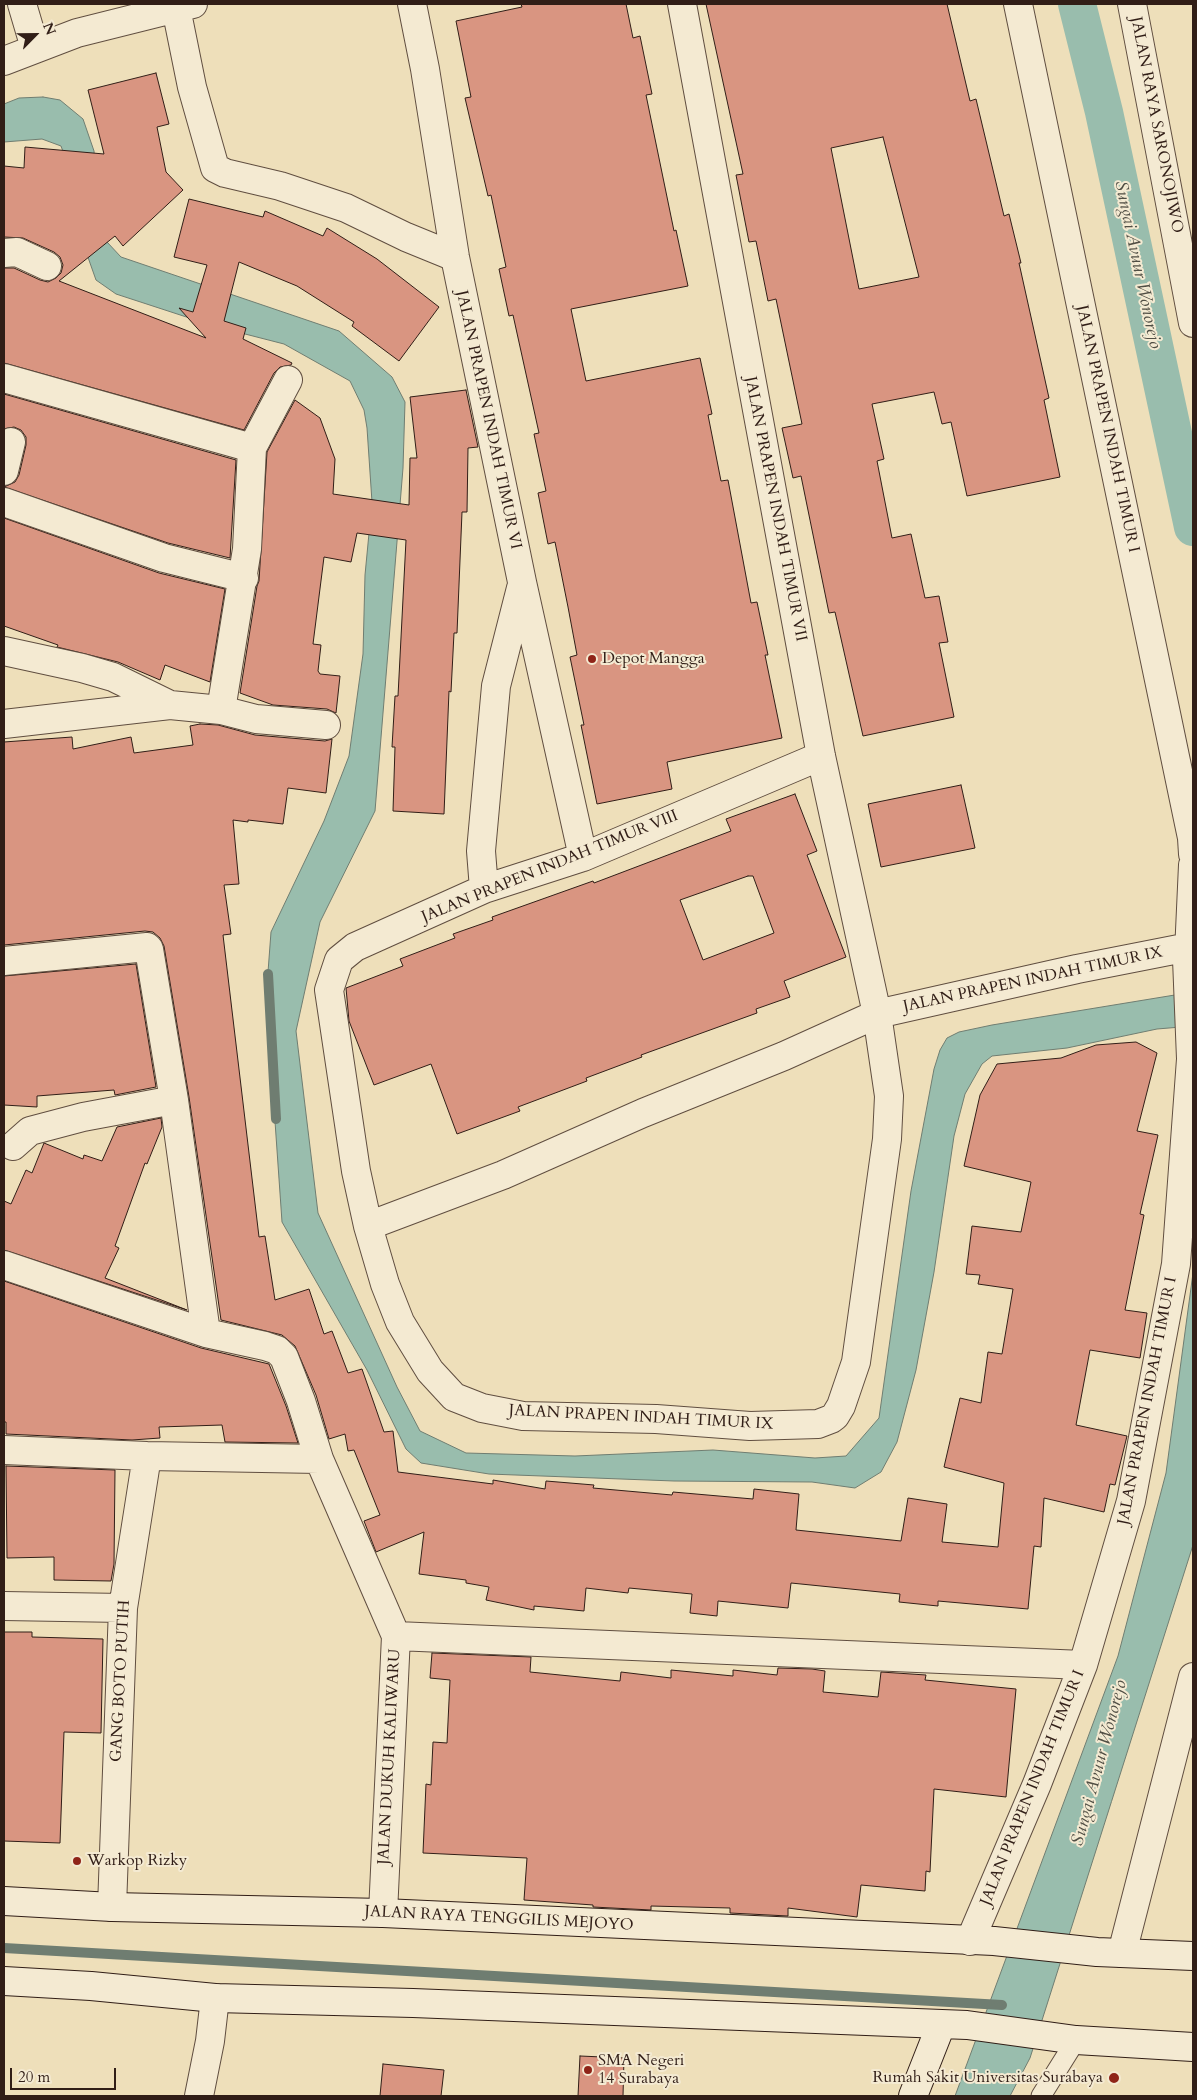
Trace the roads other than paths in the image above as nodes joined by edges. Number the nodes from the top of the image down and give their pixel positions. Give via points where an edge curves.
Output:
1 (22, 4) edge
2 (412, 4) edge
3 (682, 4) edge
4 (1018, 4) edge
5 (1132, 4) edge
6 (185, 6) edge
7 (35, 48) junction
8 (4, 61) edge
9 (4, 254) edge
10 (455, 257) junction
11 (47, 266) dead end
12 (1192, 312) edge
13 (4, 378) edge
14 (288, 380) dead end
15 (11, 442) dead end
16 (252, 448) junction
17 (4, 471) edge
18 (4, 502) edge
19 (244, 578) junction
20 (522, 582) junction
21 (4, 651) edge
22 (170, 704) junction
23 (221, 710) junction
24 (4, 724) edge
25 (326, 725) dead end
26 (821, 756) junction
27 (1193, 854) edge
28 (583, 857) junction
29 (1193, 865) edge
30 (484, 890) junction
31 (1188, 953) junction
32 (4, 961) edge
33 (877, 1014) junction
34 (174, 1100) junction
35 (13, 1146) dead end
36 (368, 1226) junction
37 (4, 1265) edge
38 (206, 1333) junction
39 (4, 1450) edge
40 (147, 1456) junction
41 (319, 1459) junction
42 (4, 1606) edge
43 (123, 1608) junction
44 (396, 1636) junction
45 (1083, 1665) junction
46 (1193, 1677) edge
47 (4, 1901) edge
48 (112, 1907) junction
49 (383, 1913) junction
50 (982, 1941) junction
51 (1110, 1953) junction
52 (1193, 1956) edge
53 (4, 1981) edge
54 (215, 1998) junction
55 (954, 2025) junction
56 (1076, 2040) junction
57 (1193, 2046) edge
58 (199, 2096) edge
59 (913, 2096) edge
60 (1041, 2096) edge

1 - 7 street
2 - 10 street, JALAN PRAPEN INDAH TIMUR VI
3 - 26 street, JALAN PRAPEN INDAH TIMUR VII
4 - 27 street, JALAN PRAPEN INDAH TIMUR I
5 - 12 street, JALAN RAYA SARONOJIWO
6 - 7 street via 77,33
6 - 10 street via 192,87 215,168 346,208
7 - 8 street
9 - 11 street via 17,252
10 - 20 street, JALAN PRAPEN INDAH TIMUR VI
13 - 16 street
14 - 16 street
15 - 17 street
16 - 19 street
18 - 19 street via 164,558
19 - 23 street
20 - 28 street, JALAN PRAPEN INDAH TIMUR VI
20 - 30 street, JALAN PRAPEN INDAH TIMUR VI via 496,686 481,851
21 - 22 street via 114,677
22 - 23 street
22 - 24 street
23 - 25 street via 256,719
26 - 28 street, JALAN PRAPEN INDAH TIMUR VIII
26 - 33 street, JALAN PRAPEN INDAH TIMUR VII
28 - 30 street, JALAN PRAPEN INDAH TIMUR VIII
29 - 31 street, JALAN PRAPEN INDAH TIMUR I
30 - 36 street, JALAN PRAPEN INDAH TIMUR VIII via 355,947 339,960 333,974 329,990 339,1066
31 - 33 street, JALAN PRAPEN INDAH TIMUR IX via 1078,969
31 - 45 street, JALAN PRAPEN INDAH TIMUR I via 1191,1059 1176,1264 1131,1501
32 - 34 street via 148,948
33 - 36 street, JALAN PRAPEN INDAH TIMUR IX via 503,1175
33 - 36 street, JALAN PRAPEN INDAH TIMUR IX via 889,1096 887,1139 856,1362 840,1406 831,1419 818,1424 750,1426 656,1419 523,1416 482,1408 454,1397 430,1371 400,1322
34 - 35 street via 83,1117 30,1131
34 - 38 street
37 - 38 street
38 - 41 street, JALAN DUKUH KALIWARU via 265,1346 277,1350 284,1357
39 - 40 street
40 - 41 street
40 - 43 street, GANG BOTO PUTIH
41 - 44 street, JALAN DUKUH KALIWARU
42 - 43 street
43 - 48 street, GANG BOTO PUTIH
44 - 45 street
44 - 49 street, JALAN DUKUH KALIWARU
45 - 50 street, JALAN PRAPEN INDAH TIMUR I
46 - 51 street
47 - 48 street, JALAN RAYA TENGGILIS MEJOYO
48 - 49 street, JALAN RAYA TENGGILIS MEJOYO
49 - 50 street, JALAN RAYA TENGGILIS MEJOYO
50 - 51 street, JALAN RAYA TENGGILIS MEJOYO
51 - 52 street, JALAN RAYA TENGGILIS MEJOYO
53 - 54 street
54 - 55 street via 423,2003
54 - 58 street
55 - 56 street
55 - 59 street
56 - 57 street
56 - 60 lane

